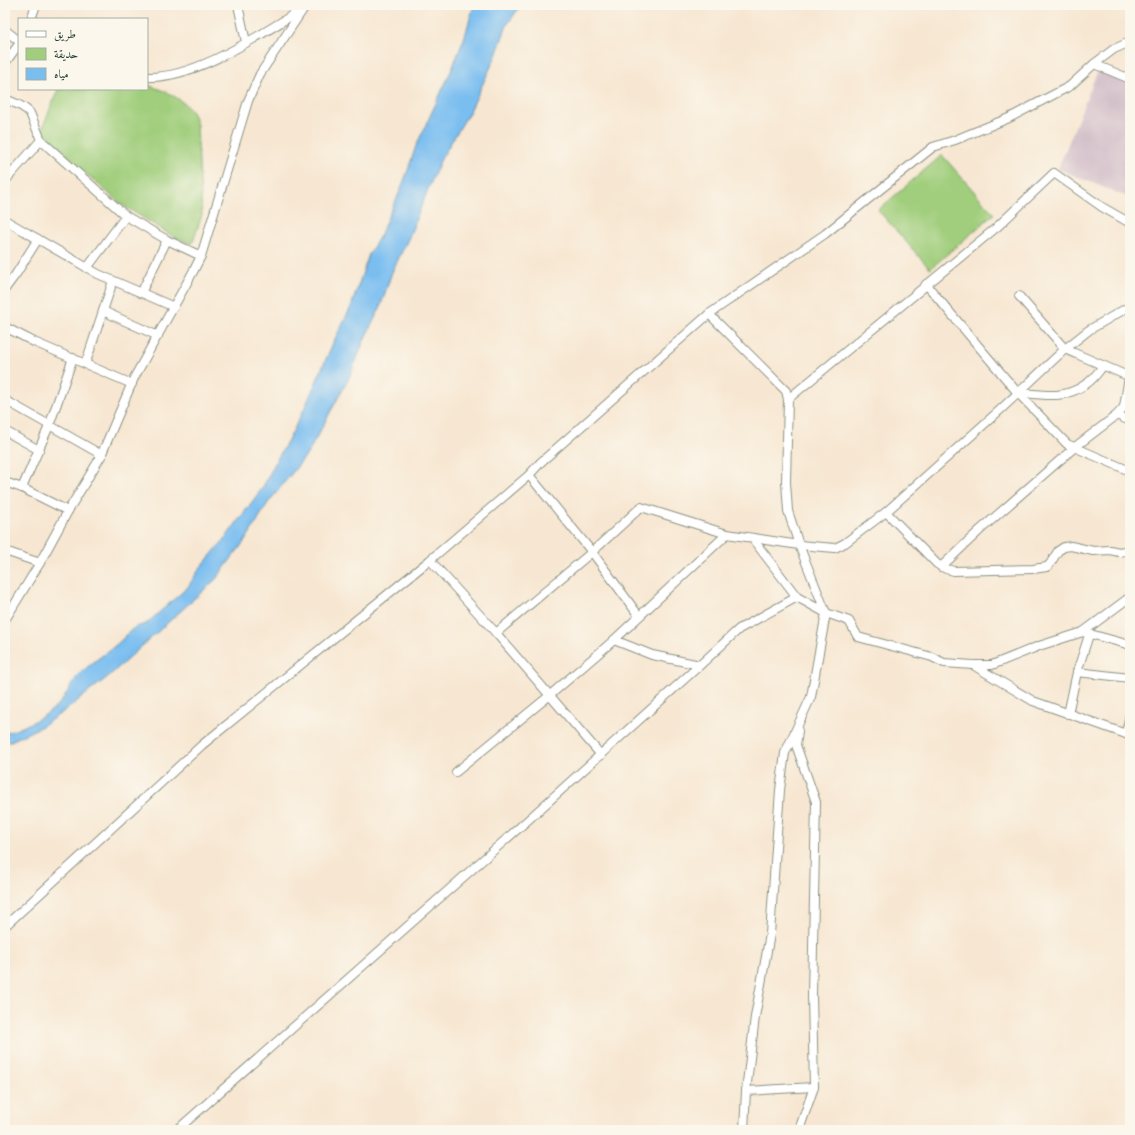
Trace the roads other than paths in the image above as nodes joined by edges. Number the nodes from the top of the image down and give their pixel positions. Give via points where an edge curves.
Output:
1 (36, 5) edge
2 (238, 5) edge
3 (304, 7) edge
4 (31, 18) edge
5 (5, 30) edge
6 (18, 41) edge
7 (246, 42) junction
8 (1130, 42) edge
9 (18, 44) edge
10 (5, 63) edge
11 (1094, 64) junction
12 (148, 76) edge
13 (1130, 79) edge
14 (5, 99) edge
15 (42, 140) junction
16 (5, 181) edge
17 (126, 216) junction
18 (5, 220) edge
19 (1130, 222) edge
20 (38, 239) junction
21 (167, 240) junction
22 (201, 256) junction
23 (87, 268) junction
24 (113, 281) junction
25 (926, 284) junction
26 (5, 289) edge
27 (141, 293) junction
28 (1019, 296) dead end
29 (1130, 306) edge
30 (174, 307) junction
31 (104, 311) junction
32 (710, 314) junction
33 (5, 327) edge
34 (158, 336) junction
35 (1065, 349) junction
36 (73, 358) junction
37 (84, 363) junction
38 (1103, 366) junction
39 (1130, 377) edge
40 (132, 384) junction
41 (1018, 392) junction
42 (5, 400) edge
43 (788, 400) junction
44 (1117, 415) junction
45 (1130, 421) edge
46 (49, 426) junction
47 (5, 431) edge
48 (1075, 447) junction
49 (39, 450) junction
50 (102, 455) junction
51 (1130, 471) edge
52 (529, 475) junction
53 (5, 482) edge
54 (22, 488) junction
55 (68, 511) junction
56 (886, 512) junction
57 (727, 534) junction
58 (752, 538) junction
59 (799, 545) junction
60 (1130, 550) edge
61 (5, 551) edge
62 (592, 552) junction
63 (430, 560) junction
64 (40, 563) junction
65 (941, 567) junction
66 (797, 597) junction
67 (1130, 597) edge
68 (826, 613) junction
69 (639, 616) junction
70 (5, 620) edge
71 (496, 633) junction
72 (1086, 634) junction
73 (614, 640) junction
74 (1130, 645) edge
75 (700, 665) junction
76 (973, 665) junction
77 (1078, 672) junction
78 (1130, 678) edge
79 (549, 696) junction
80 (1068, 714) junction
81 (1130, 714) edge
82 (800, 720) junction
83 (1128, 735) edge
84 (601, 755) junction
85 (456, 772) dead end
86 (5, 926) edge
87 (814, 1087) junction
88 (746, 1092) junction
89 (177, 1130) edge
90 (744, 1130) edge
91 (799, 1130) edge

1 - 4 street
2 - 7 street
3 - 7 street
3 - 22 street via 260,74 251,94
5 - 6 street
7 - 12 street via 195,68 159,77
8 - 11 street via 1114,49
9 - 10 street
11 - 13 street
11 - 32 street via 1070,86 1009,118 933,147 830,231
14 - 15 street via 20,105 30,113
15 - 16 street
15 - 17 street
17 - 21 street
17 - 23 street
18 - 20 street
19 - 25 street via 1102,207 1054,173 997,227
20 - 23 street
20 - 26 street
21 - 22 street
21 - 27 street
22 - 30 street
23 - 24 street
24 - 27 street
24 - 31 street
25 - 41 street
25 - 43 street
27 - 30 street
28 - 35 street
29 - 35 street via 1089,330
30 - 34 street
31 - 34 street
31 - 37 street
32 - 43 street via 786,391
32 - 52 street
33 - 36 street
34 - 40 street
35 - 38 street
35 - 41 street
36 - 37 street
36 - 46 street
37 - 40 street
38 - 39 street
38 - 41 street via 1087,384 1073,393 1052,396
39 - 44 street via 1124,407
40 - 50 street
41 - 48 street via 1067,444
41 - 56 street
42 - 46 street
43 - 59 street via 788,511
44 - 45 street
44 - 48 street
46 - 49 street
46 - 50 street
47 - 49 street
48 - 51 street
48 - 65 street
49 - 54 street
50 - 55 street
52 - 62 street
52 - 63 street
53 - 54 street
54 - 55 street
55 - 64 street
56 - 59 street via 835,548
56 - 65 street
57 - 58 street
57 - 62 street via 641,507
57 - 69 street
58 - 59 street
58 - 66 street
59 - 68 street
60 - 65 street via 1101,551 1064,547 1047,567 1033,569 954,570
61 - 64 street
62 - 69 street
62 - 71 street
63 - 71 street
63 - 86 street via 202,745
64 - 70 street
66 - 68 street
66 - 75 street via 740,629
67 - 72 street
68 - 76 street via 848,621 858,637 932,657 944,664
68 - 82 street via 810,697
69 - 73 street
71 - 79 street
72 - 74 street
72 - 76 street via 1039,646 992,665
72 - 77 street
73 - 75 street via 652,655
73 - 79 street
75 - 84 street
76 - 80 street via 1033,701
77 - 78 street
77 - 80 street
79 - 84 street
79 - 85 street
80 - 83 street
81 - 83 street
82 - 87 street via 796,745 816,802 812,995
82 - 88 street via 785,753 770,934 755,1017
84 - 89 street
87 - 88 street
87 - 91 street
88 - 90 street

